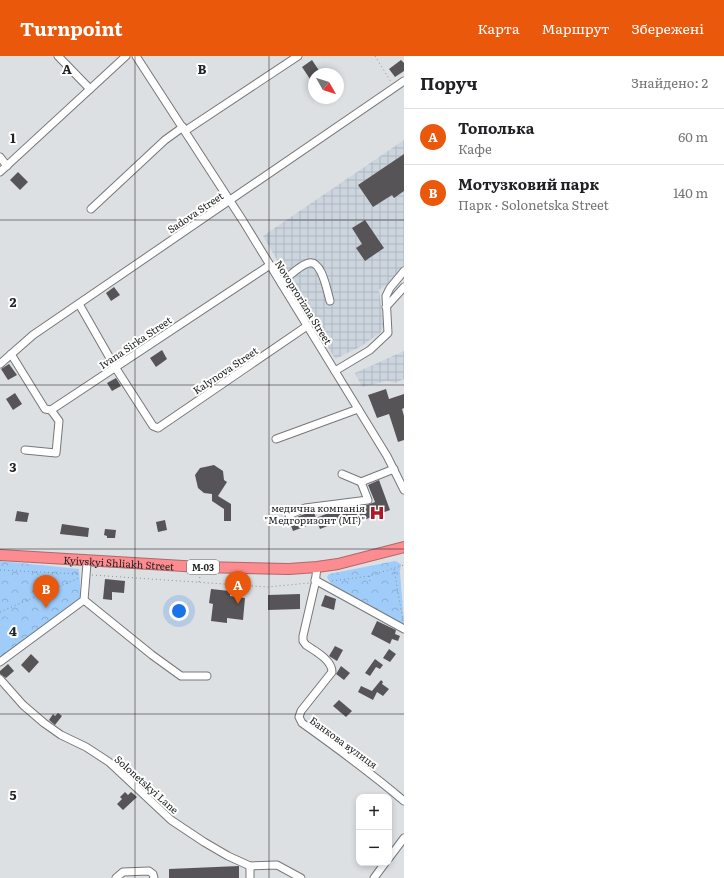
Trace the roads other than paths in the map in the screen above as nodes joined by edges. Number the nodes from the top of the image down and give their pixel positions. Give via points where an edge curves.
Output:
1 (58, 56) edge
2 (126, 56) edge
3 (136, 56) edge
4 (298, 56) edge
5 (404, 81) edge
6 (90, 89) junction
7 (184, 129) junction
8 (0, 157) edge
9 (7, 166) junction
10 (0, 172) edge
11 (230, 201) junction
12 (90, 209) dead end
13 (270, 265) junction
14 (404, 271) edge
15 (281, 283) junction
16 (404, 287) edge
17 (330, 301) dead end
18 (79, 304) junction
19 (386, 307) junction
20 (307, 326) junction
21 (12, 354) junction
22 (0, 364) edge
23 (115, 367) junction
24 (335, 371) junction
25 (358, 409) junction
26 (51, 410) junction
27 (276, 439) dead end
28 (25, 450) dead end
29 (394, 469) junction
30 (342, 474) dead end
31 (361, 482) junction
32 (404, 490) edge
33 (289, 515) dead end
34 (404, 547) edge
35 (0, 555) edge
36 (90, 560) junction
37 (317, 567) junction
38 (317, 582) junction
39 (84, 600) junction
40 (404, 629) edge
41 (0, 662) edge
42 (207, 676) dead end
43 (0, 679) edge
44 (404, 801) edge
45 (404, 838) edge
46 (392, 854) edge
47 (250, 866) junction
48 (383, 866) edge
49 (288, 874) edge
50 (116, 878) edge
51 (154, 878) edge
52 (250, 878) edge
53 (301, 878) edge
54 (374, 878) edge

1 - 6 street
2 - 6 street
3 - 7 street, Novoprorizna Street
4 - 7 street
5 - 11 street, Sadova Street
6 - 9 street
7 - 11 street, Novoprorizna Street
7 - 12 street via 165,140
8 - 9 street
9 - 10 street
11 - 13 street, Novoprorizna Street
11 - 18 street, Sadova Street
13 - 15 street, Novoprorizna Street
13 - 23 street, Ivana Sirka Street
14 - 19 street via 386,296
15 - 17 street via 304,265 314,263 321,271
15 - 20 street, Novoprorizna Street
16 - 19 street
18 - 21 street, Sadova Street via 33,335
18 - 23 street
19 - 24 street via 388,333 370,350
20 - 23 street, Kalynova Street via 158,428 153,426
20 - 24 street, Novoprorizna Street
21 - 22 street, Sadova Street
21 - 26 street via 45,409
23 - 26 street, Ivana Sirka Street
24 - 25 street, Novoprorizna Street
25 - 27 street
25 - 29 street, Novoprorizna Street
26 - 28 street via 59,421 56,453
29 - 31 street
29 - 32 street, Novoprorizna Street
30 - 31 street
31 - 33 street via 368,500 305,508
34 - 37 highway, Kyivskyi Shliakh Street / М-03
35 - 36 highway, Kyivskyi Shliakh Street / М-03
36 - 37 highway, Kyivskyi Shliakh Street / М-03 via 237,569
36 - 39 street via 87,564
37 - 38 street, Банкова вулиця
38 - 40 street
38 - 44 street, Банкова вулиця via 302,636 306,644 329,662 332,672 300,711 299,717 302,723
39 - 41 street
39 - 42 street via 181,676
43 - 47 street, Solonetskyi Lane via 44,724 109,762 171,820 228,856
45 - 46 street
47 - 49 street via 277,864
47 - 52 street
48 - 54 street
49 - 53 street
50 - 51 street via 123,872 149,871

